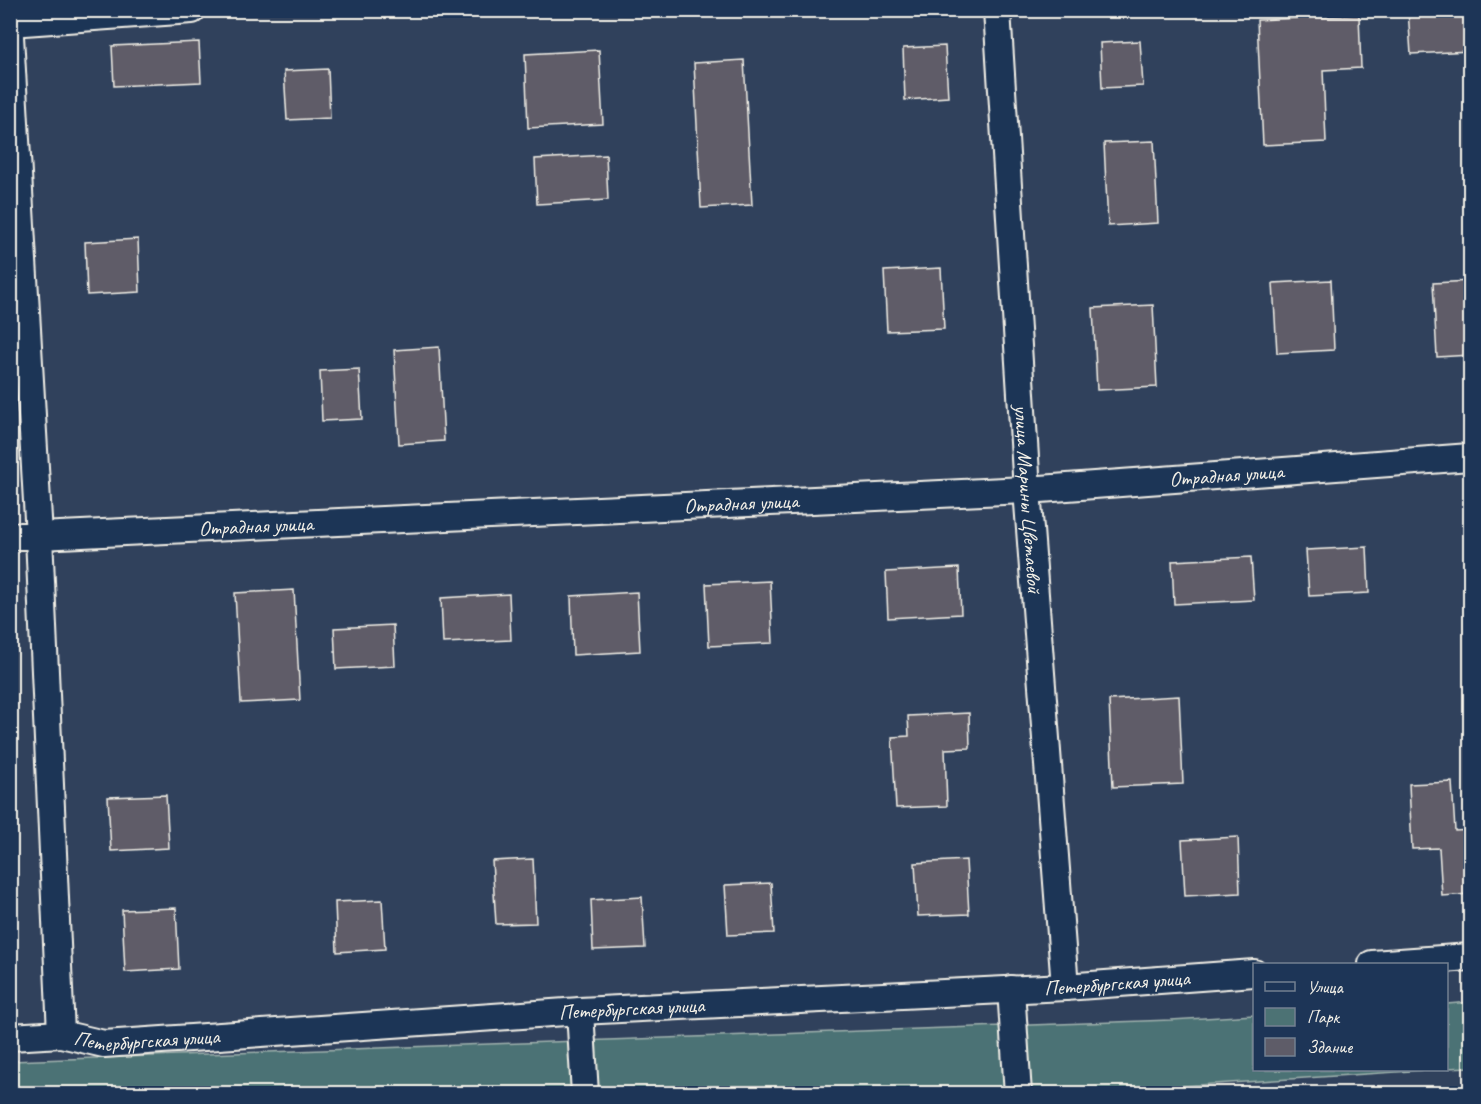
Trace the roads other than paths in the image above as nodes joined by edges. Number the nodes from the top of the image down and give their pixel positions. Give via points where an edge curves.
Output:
1 (192, 10) edge
2 (997, 10) edge
3 (10, 23) edge
4 (10, 36) edge
5 (1470, 457) edge
6 (1027, 490) junction
7 (10, 536) edge
8 (39, 536) junction
9 (1470, 957) edge
10 (1386, 963) edge
11 (1253, 973) edge
12 (1065, 987) junction
13 (1011, 989) junction
14 (580, 1011) junction
15 (61, 1034) junction
16 (10, 1037) edge
17 (585, 1094) edge
18 (1018, 1094) edge

1 - 3 street
2 - 6 street, улица Марины Цветаевой
4 - 8 street
5 - 6 street, Отрадная улица
6 - 8 street, Отрадная улица
6 - 12 street, улица Марины Цветаевой
7 - 8 street, Отрадная улица
8 - 15 street
9 - 10 street
11 - 12 street, Петербургская улица
12 - 13 street, Петербургская улица
13 - 14 street, Петербургская улица
13 - 18 street
14 - 15 street, Петербургская улица via 104,1044
14 - 17 street
15 - 16 street, Петербургская улица

